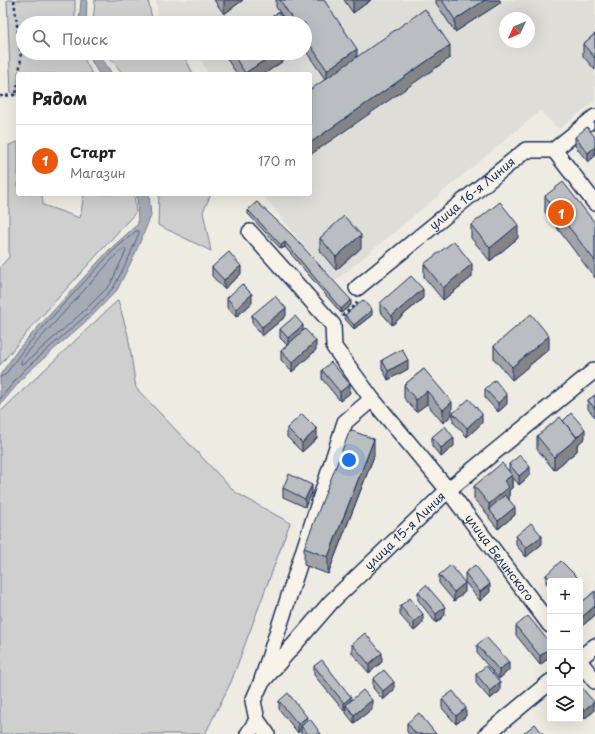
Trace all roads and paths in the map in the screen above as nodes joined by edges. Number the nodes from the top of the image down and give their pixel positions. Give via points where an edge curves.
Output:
1 (14, 0) edge
2 (16, 17) edge
3 (21, 60) edge
4 (19, 72) edge
5 (16, 95) edge
6 (0, 96) edge
7 (595, 117) edge
8 (554, 150) junction
9 (595, 203) edge
10 (250, 232) dead end
11 (357, 288) joint
12 (333, 325) junction
13 (595, 370) edge
14 (372, 399) junction
15 (448, 490) junction
16 (547, 621) edge
17 (595, 646) edge
18 (583, 656) edge
19 (583, 666) edge
20 (595, 680) edge
21 (261, 683) junction
22 (547, 684) edge
23 (257, 720) junction
24 (248, 734) edge
25 (267, 734) edge
26 (486, 734) edge

1 - 2 path
3 - 4 path
5 - 6 path
7 - 8 street
8 - 9 street
8 - 11 street, улица 16-я Линия via 526,150
10 - 12 street
11 - 12 path via 358,302
12 - 14 street, улица Белинского via 334,347
13 - 15 street, улица 15-я Линия
14 - 15 street, улица Белинского
14 - 21 street via 345,422
15 - 16 street, улица Белинского
15 - 21 street, улица 15-я Линия via 331,602
17 - 18 street
19 - 20 street
21 - 23 street, улица 15-я Линия via 253,700
22 - 26 street
23 - 24 street
23 - 25 street

